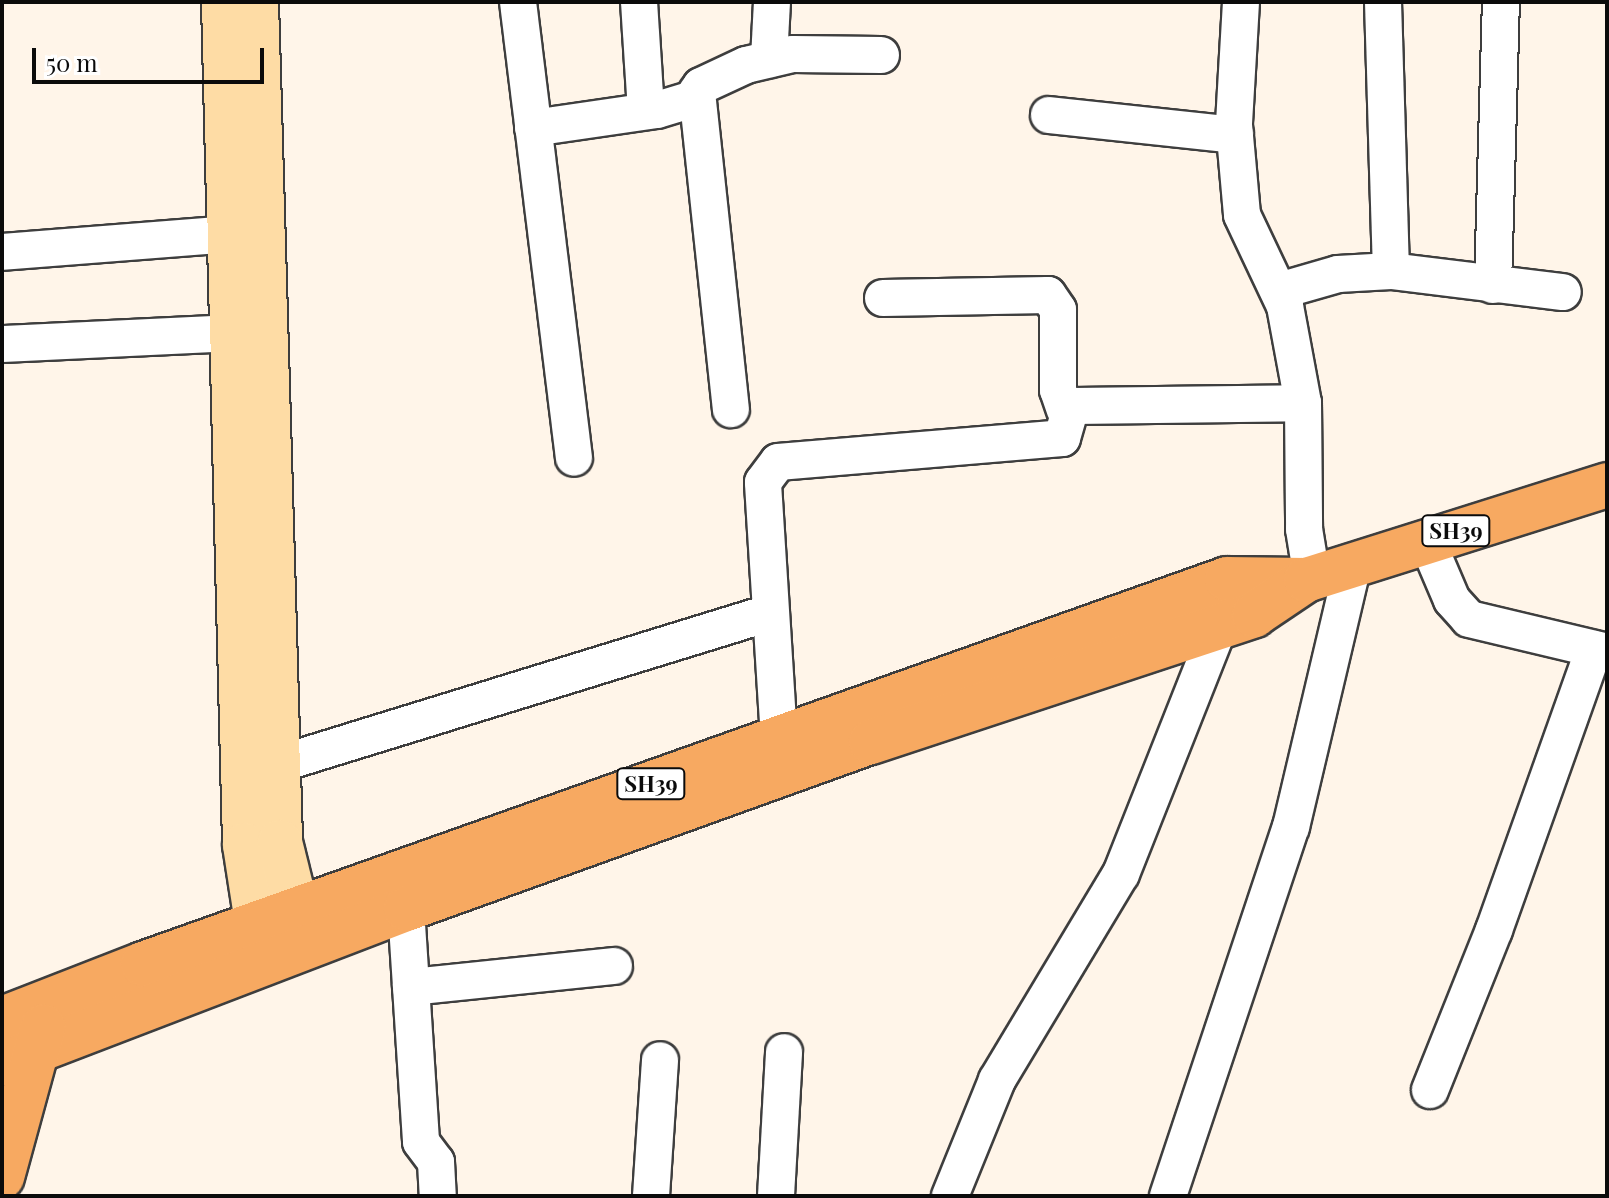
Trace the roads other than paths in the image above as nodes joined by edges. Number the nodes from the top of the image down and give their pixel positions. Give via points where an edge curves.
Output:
1 (224, 2) edge
2 (256, 2) edge
3 (518, 2) edge
4 (639, 2) edge
5 (772, 2) edge
6 (1241, 2) edge
7 (1383, 2) edge
8 (1501, 2) edge
9 (881, 55) dead end
10 (769, 59) junction
11 (697, 92) junction
12 (646, 111) junction
13 (1049, 115) dead end
14 (533, 128) junction
15 (1235, 135) junction
16 (229, 234) junction
17 (2, 252) edge
18 (1391, 271) junction
19 (1493, 285) junction
20 (1279, 291) junction
21 (1563, 292) dead end
22 (883, 298) dead end
23 (232, 333) junction
24 (2, 344) edge
25 (1303, 403) junction
26 (731, 409) dead end
27 (1065, 410) junction
28 (574, 458) dead end
29 (1607, 485) edge
30 (1426, 539) junction
31 (1353, 564) junction
32 (1309, 579) junction
33 (769, 613) junction
34 (1219, 626) junction
35 (1601, 650) edge
36 (779, 738) junction
37 (279, 764) junction
38 (406, 909) junction
39 (301, 929) junction
40 (259, 944) junction
41 (614, 966) dead end
42 (411, 987) junction
43 (48, 1001) junction
44 (2, 1019) edge
45 (784, 1052) dead end
46 (20, 1058) edge
47 (660, 1060) dead end
48 (1430, 1090) dead end
49 (2, 1177) edge
50 (438, 1196) edge
51 (651, 1196) edge
52 (776, 1196) edge
53 (950, 1196) edge
54 (1168, 1196) edge

1 - 16 street
2 - 37 street
3 - 14 street
4 - 12 street
5 - 10 street
6 - 15 street
7 - 18 street
8 - 19 street
9 - 10 street via 793,54
10 - 11 street via 746,65
11 - 12 street via 692,99
11 - 26 street
12 - 14 street
13 - 15 street
14 - 28 street
15 - 20 street via 1242,215
16 - 17 street
16 - 23 street
18 - 19 street
18 - 20 street via 1338,274
19 - 21 street
20 - 25 street
22 - 27 street via 1048,295 1058,310 1058,390
23 - 24 street
23 - 40 street via 245,845
25 - 27 street
25 - 32 street
27 - 33 street via 1067,433 1062,438 778,462 763,482
29 - 30 main road, SH39
30 - 31 main road, SH39
30 - 35 street via 1452,600 1469,619
31 - 32 main road, SH39
31 - 54 street via 1291,827
32 - 34 main road, SH39 via 1254,615
32 - 36 main road, SH39 via 1227,579
33 - 36 street
33 - 37 street
34 - 38 main road, SH39 via 856,747
34 - 53 street via 1121,874 997,1080
35 - 48 street
36 - 39 main road, SH39
37 - 39 street via 280,842
38 - 39 main road, SH39
38 - 42 street
39 - 40 main road, SH39
40 - 43 main road, SH39
40 - 46 main road, SH39
41 - 42 street
42 - 50 street via 421,1142 434,1156
43 - 44 main road, SH39
43 - 46 main road
45 - 52 street
46 - 49 main road
47 - 51 street

